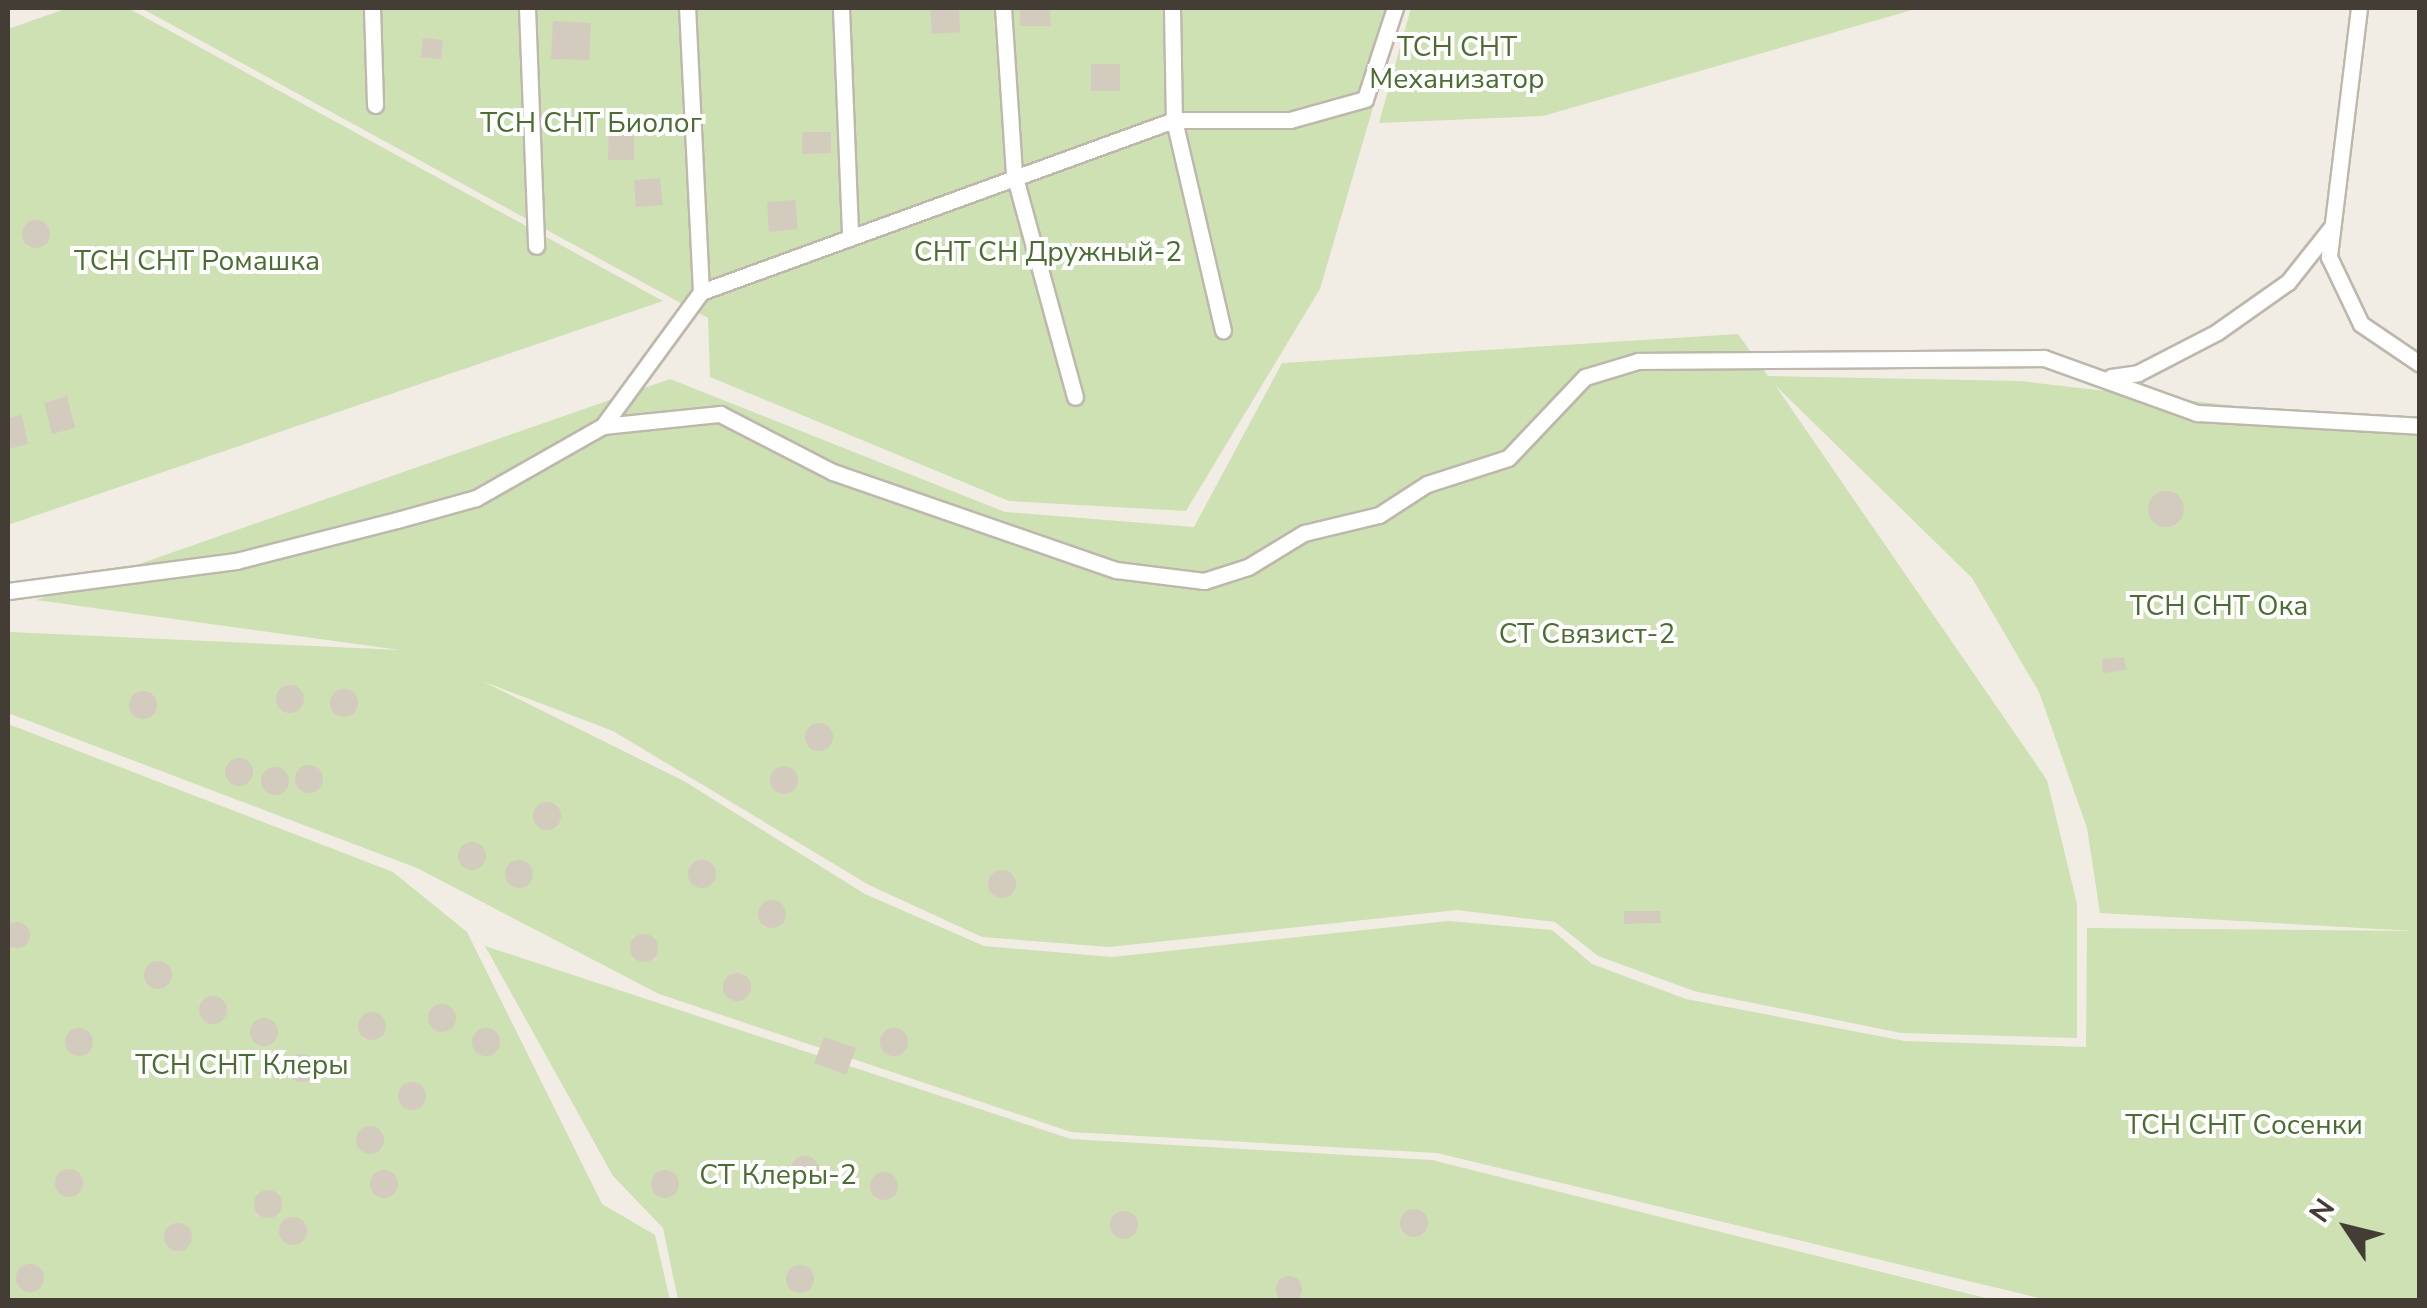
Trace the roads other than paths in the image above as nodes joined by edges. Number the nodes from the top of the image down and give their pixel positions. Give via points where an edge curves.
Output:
1 (372, 8) edge
2 (527, 8) edge
3 (687, 8) edge
4 (842, 8) edge
5 (1003, 8) edge
6 (1172, 8) edge
7 (1395, 8) edge
8 (2359, 8) edge
9 (375, 106) dead end
10 (1174, 120) junction
11 (1014, 174) junction
12 (2332, 226) junction
13 (850, 238) junction
14 (536, 246) dead end
15 (701, 292) junction
16 (1223, 330) dead end
17 (2420, 364) edge
18 (2111, 377) junction
19 (1076, 397) dead end
20 (603, 426) junction
21 (2420, 426) edge
22 (8, 591) edge

1 - 9 street
2 - 14 street
3 - 15 street
4 - 13 street
5 - 11 street
6 - 10 street
7 - 10 street via 1366,99 1290,120
8 - 12 street
10 - 11 street
10 - 16 street
11 - 13 street
11 - 19 street
12 - 17 street via 2329,257 2361,324
12 - 18 street via 2288,282 2233,321 2178,356
13 - 15 street
15 - 20 street
18 - 20 street via 2044,358 1638,362 1584,377 1508,458 1427,484 1380,515 1304,533 1248,567 1204,581 1098,564 833,472 720,414
18 - 21 street via 2197,412
20 - 22 street via 504,484 397,520 236,561

